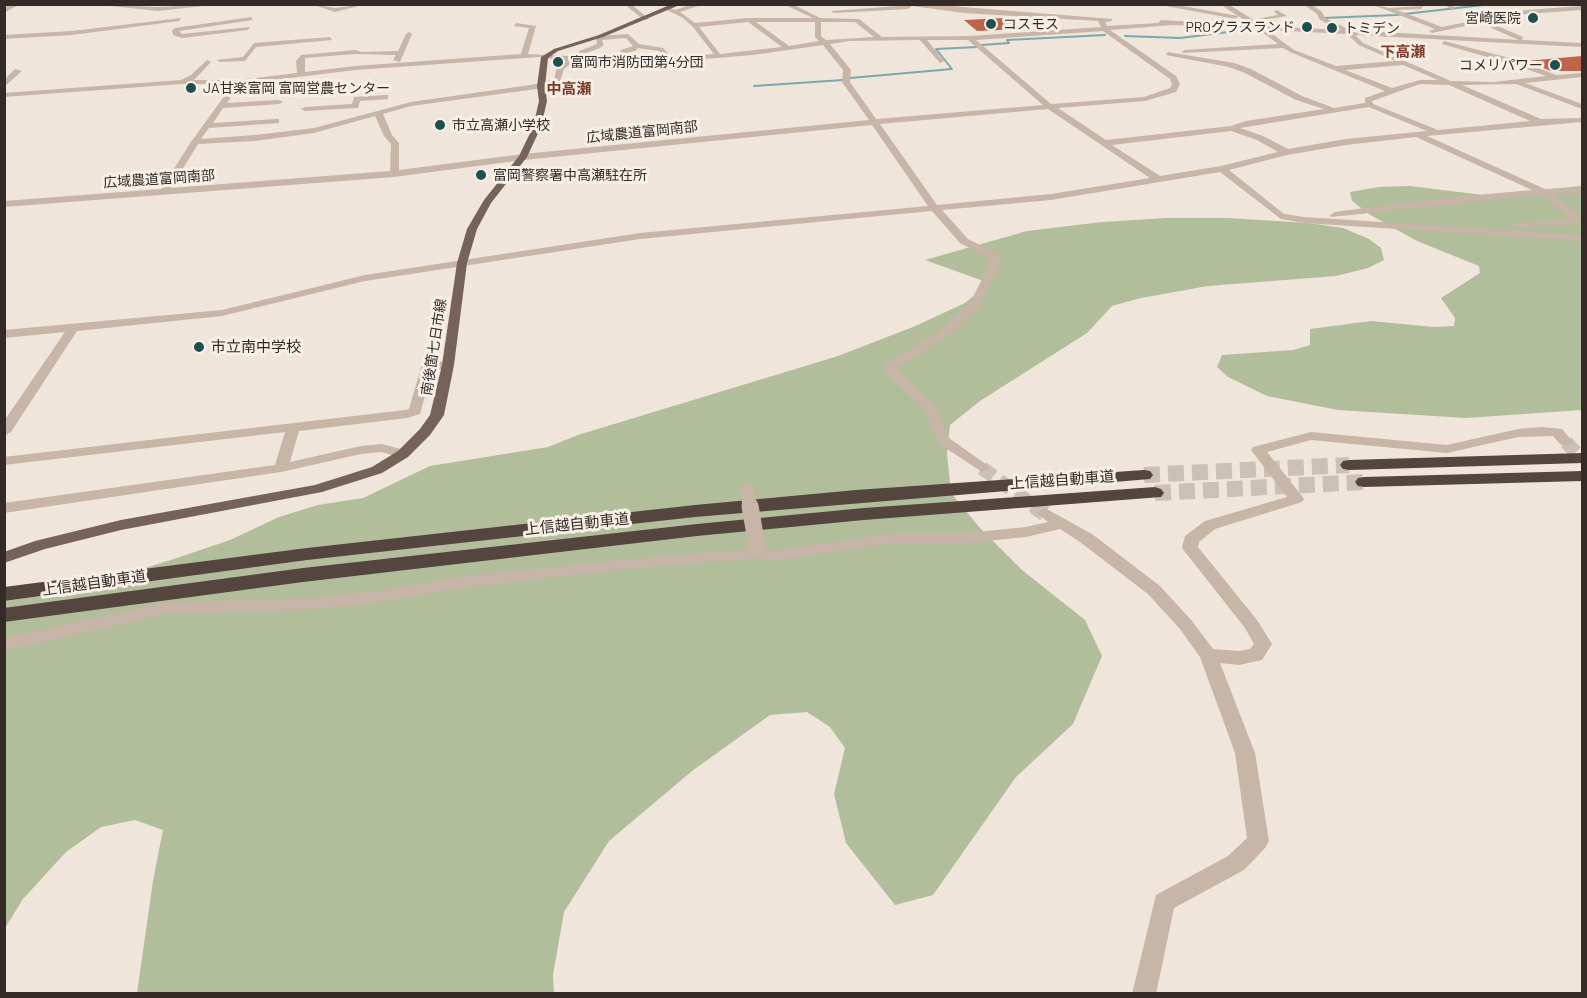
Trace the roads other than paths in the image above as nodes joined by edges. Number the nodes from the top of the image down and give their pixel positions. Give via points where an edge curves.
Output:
1 (17, 4) edge
2 (95, 4) edge
3 (125, 4) edge
4 (218, 4) edge
5 (314, 4) edge
6 (364, 4) edge
7 (627, 4) edge
8 (701, 4) edge
9 (786, 4) edge
10 (838, 4) edge
11 (990, 4) edge
12 (1158, 4) edge
13 (1223, 4) edge
14 (1306, 4) edge
15 (1374, 4) edge
16 (1446, 4) edge
17 (1515, 4) edge
18 (909, 5) edge
19 (117, 6) junction
20 (1421, 7) dead end
21 (1453, 8) dead end
22 (1582, 8) edge
23 (165, 9) junction
24 (674, 9) edge
25 (1548, 9) junction
26 (1388, 10) junction
27 (4, 11) edge
28 (973, 11) junction
29 (1533, 11) junction
30 (827, 12) junction
31 (1277, 12) dead end
32 (809, 14) junction
33 (1582, 17) edge
34 (213, 19) dead end
35 (251, 19) dead end
36 (646, 19) junction
37 (748, 20) junction
38 (1101, 20) junction
39 (1249, 20) junction
40 (1479, 20) junction
41 (818, 21) junction
42 (179, 23) junction
43 (1201, 23) dead end
44 (1259, 23) junction
45 (78, 24) dead end
46 (1170, 24) dead end
47 (516, 25) dead end
48 (694, 25) junction
49 (1384, 26) dead end
50 (248, 28) dead end
51 (1443, 28) junction
52 (1106, 30) junction
53 (908, 32) dead end
54 (1348, 32) junction
55 (1376, 33) junction
56 (338, 34) dead end
57 (409, 34) dead end
58 (38, 35) junction
59 (1269, 35) junction
60 (1258, 36) dead end
61 (1426, 36) junction
62 (4, 37) edge
63 (598, 37) junction
64 (918, 38) junction
65 (970, 38) junction
66 (330, 39) junction
67 (881, 39) junction
68 (1219, 40) dead end
69 (1526, 42) junction
70 (822, 43) junction
71 (1281, 45) junction
72 (1582, 45) edge
73 (636, 46) junction
74 (1232, 47) junction
75 (788, 48) junction
76 (400, 52) junction
77 (324, 54) junction
78 (1168, 54) junction
79 (547, 55) junction
80 (718, 55) junction
81 (524, 56) junction
82 (1143, 57) junction
83 (570, 59) junction
84 (220, 60) dead end
85 (670, 60) junction
86 (207, 62) dead end
87 (620, 62) junction
88 (940, 62) dead end
89 (1405, 62) junction
90 (394, 65) junction
91 (1335, 69) junction
92 (4, 72) edge
93 (301, 74) junction
94 (1582, 75) edge
95 (1558, 78) junction
96 (182, 81) junction
97 (238, 82) junction
98 (1446, 82) junction
99 (1517, 83) junction
100 (4, 85) edge
101 (541, 85) junction
102 (1582, 86) edge
103 (1392, 91) junction
104 (4, 95) edge
105 (385, 97) dead end
106 (357, 100) junction
107 (318, 103) dead end
108 (1370, 105) junction
109 (221, 106) junction
110 (1048, 106) junction
111 (1582, 107) edge
112 (305, 109) dead end
113 (1332, 109) junction
114 (378, 113) junction
115 (266, 115) dead end
116 (1582, 120) edge
117 (276, 122) dead end
118 (1540, 122) junction
119 (873, 123) junction
120 (207, 126) junction
121 (323, 127) junction
122 (1232, 128) junction
123 (1436, 132) junction
124 (1415, 134) junction
125 (316, 141) dead end
126 (195, 142) junction
127 (1104, 143) junction
128 (1287, 152) junction
129 (523, 157) junction
130 (1221, 169) junction
131 (394, 174) junction
132 (1158, 179) junction
133 (165, 191) junction
134 (1582, 191) edge
135 (1544, 192) junction
136 (4, 204) edge
137 (935, 208) junction
138 (1281, 216) junction
139 (1445, 228) junction
140 (1582, 238) edge
141 (462, 263) junction
142 (73, 328) junction
143 (4, 334) edge
144 (448, 365) junction
145 (293, 427) junction
146 (4, 432) edge
147 (1566, 442) tunnel mouth
148 (403, 454) junction
149 (1582, 459) edge
150 (4, 461) edge
151 (1349, 465) tunnel mouth
152 (282, 468) junction
153 (982, 468) tunnel mouth
154 (1144, 476) tunnel mouth
155 (1582, 476) edge
156 (1364, 482) tunnel mouth
157 (747, 492) dead end
158 (1155, 493) tunnel mouth
159 (4, 508) edge
160 (1045, 513) tunnel mouth
161 (1060, 524) junction
162 (758, 549) junction
163 (4, 558) edge
164 (4, 594) edge
165 (4, 615) edge
166 (4, 645) edge
167 (1208, 655) junction
168 (1144, 993) edge

1 - 27 street
2 - 19 street
3 - 19 street
4 - 23 street
5 - 6 street via 335,10
7 - 36 street
8 - 24 street
9 - 32 street
10 - 30 street
11 - 28 street via 995,8
12 - 39 street
13 - 39 street
14 - 54 street via 1320,13 1322,19
15 - 26 street
16 - 21 street
17 - 29 street
18 - 28 street
18 - 30 street
19 - 23 street
20 - 26 street
22 - 25 street
23 - 42 street
24 - 36 main road
24 - 48 street
25 - 29 street
25 - 33 street
26 - 51 street
28 - 38 street
29 - 40 street
30 - 32 street
31 - 44 street via 1284,16
32 - 41 street
34 - 42 street
35 - 42 street
36 - 63 main road
37 - 41 street
37 - 48 street
37 - 75 street
38 - 44 street
38 - 52 street, 広域農道富岡南部
39 - 43 street
39 - 44 street
40 - 51 street
40 - 69 street
41 - 67 street via 857,20
41 - 70 street
42 - 50 street via 177,36
42 - 58 street
44 - 54 street
44 - 59 street
45 - 58 street via 50,26
46 - 52 street
47 - 81 street via 533,26
48 - 80 street
49 - 55 street
51 - 61 street via 1425,33
52 - 65 street
52 - 82 street, 広域農道富岡南部
53 - 64 street
54 - 55 street
54 - 89 street via 1361,44
55 - 61 street
56 - 66 street
57 - 76 street
58 - 62 street
59 - 60 street
59 - 71 street
61 - 69 street
61 - 95 street
63 - 73 street via 628,36
63 - 79 main road
63 - 83 street via 601,45
64 - 65 street
64 - 67 street
64 - 88 street
65 - 110 street
66 - 77 street
66 - 84 street via 254,45 245,59
67 - 70 street
68 - 74 street
69 - 72 street
70 - 75 street
70 - 119 street via 847,70 846,82
71 - 74 street
71 - 91 street
73 - 85 street via 661,49
73 - 87 street via 623,51
74 - 78 street
75 - 80 street
76 - 77 street
76 - 90 street
77 - 93 street via 303,56
78 - 82 street
78 - 113 street via 1231,65 1299,98
79 - 81 street
79 - 83 street
79 - 101 main road, 南後箇七日市線
80 - 85 street
81 - 90 street
82 - 110 street, 広域農道富岡南部 via 1173,78 1173,90 1145,99
83 - 87 street
83 - 101 street via 557,80
85 - 87 street
86 - 96 street via 194,77
89 - 91 street
89 - 98 street
90 - 93 street
91 - 103 street
92 - 100 street via 18,71
93 - 97 street
94 - 95 street
95 - 99 street
95 - 102 street
96 - 97 street
96 - 104 street
97 - 109 street
98 - 99 street
98 - 103 street via 1410,84
98 - 118 street
99 - 111 street
101 - 114 street
101 - 129 main road, 南後箇七日市線 via 539,120
103 - 108 street via 1368,100
105 - 106 street
106 - 107 street
106 - 112 street via 355,106
108 - 113 street
108 - 123 street
109 - 115 street via 276,102
109 - 120 street
110 - 119 street, 広域農道富岡南部
110 - 127 street
113 - 122 street
114 - 121 street
114 - 131 street via 395,143
116 - 118 street
117 - 120 street
118 - 123 street
119 - 129 street, 広域農道富岡南部
119 - 137 street
120 - 126 street
121 - 125 street
121 - 126 street via 255,138
122 - 127 street
122 - 128 street
123 - 124 street
124 - 128 street
124 - 135 street
126 - 133 street
127 - 132 street
128 - 130 street
129 - 131 street, 広域農道富岡南部
129 - 141 main road, 南後箇七日市線 via 471,228
130 - 132 street
130 - 138 street
131 - 133 street, 広域農道富岡南部
132 - 137 street via 1051,197
133 - 136 street, 広域農道富岡南部
134 - 135 street
135 - 138 street via 1339,215
135 - 139 street via 1576,218 1565,223
137 - 141 street via 640,236
137 - 153 street via 964,241 994,256 996,261 975,305 958,323 889,367 930,408 943,440
138 - 139 street
139 - 140 street
141 - 142 street via 365,278 222,313
141 - 144 main road, 南後箇七日市線
142 - 143 street
142 - 146 street
144 - 145 street via 426,367 416,411
144 - 148 main road, 南後箇七日市線 via 437,415
145 - 150 street
145 - 152 street
147 - 167 street via 1557,432 1542,431 1447,449 1311,436 1258,450 1297,499 1210,525 1191,540 1190,548 1263,644 1256,655
148 - 152 street via 382,448 361,450
148 - 163 main road, 南後箇七日市線 via 378,470 317,489 111,528
149 - 151 highway
152 - 159 street
154 - 164 highway, 上信越自動車道 via 695,512 307,554
155 - 156 highway
157 - 162 street, bridge
158 - 165 highway, 上信越自動車道 via 697,530 303,575
160 - 161 street
161 - 162 street via 967,538 894,538 773,556
161 - 167 street via 1086,538 1154,590
162 - 166 street via 447,584 309,604 167,608
167 - 168 street via 1245,753 1258,841 1236,862 1164,902

